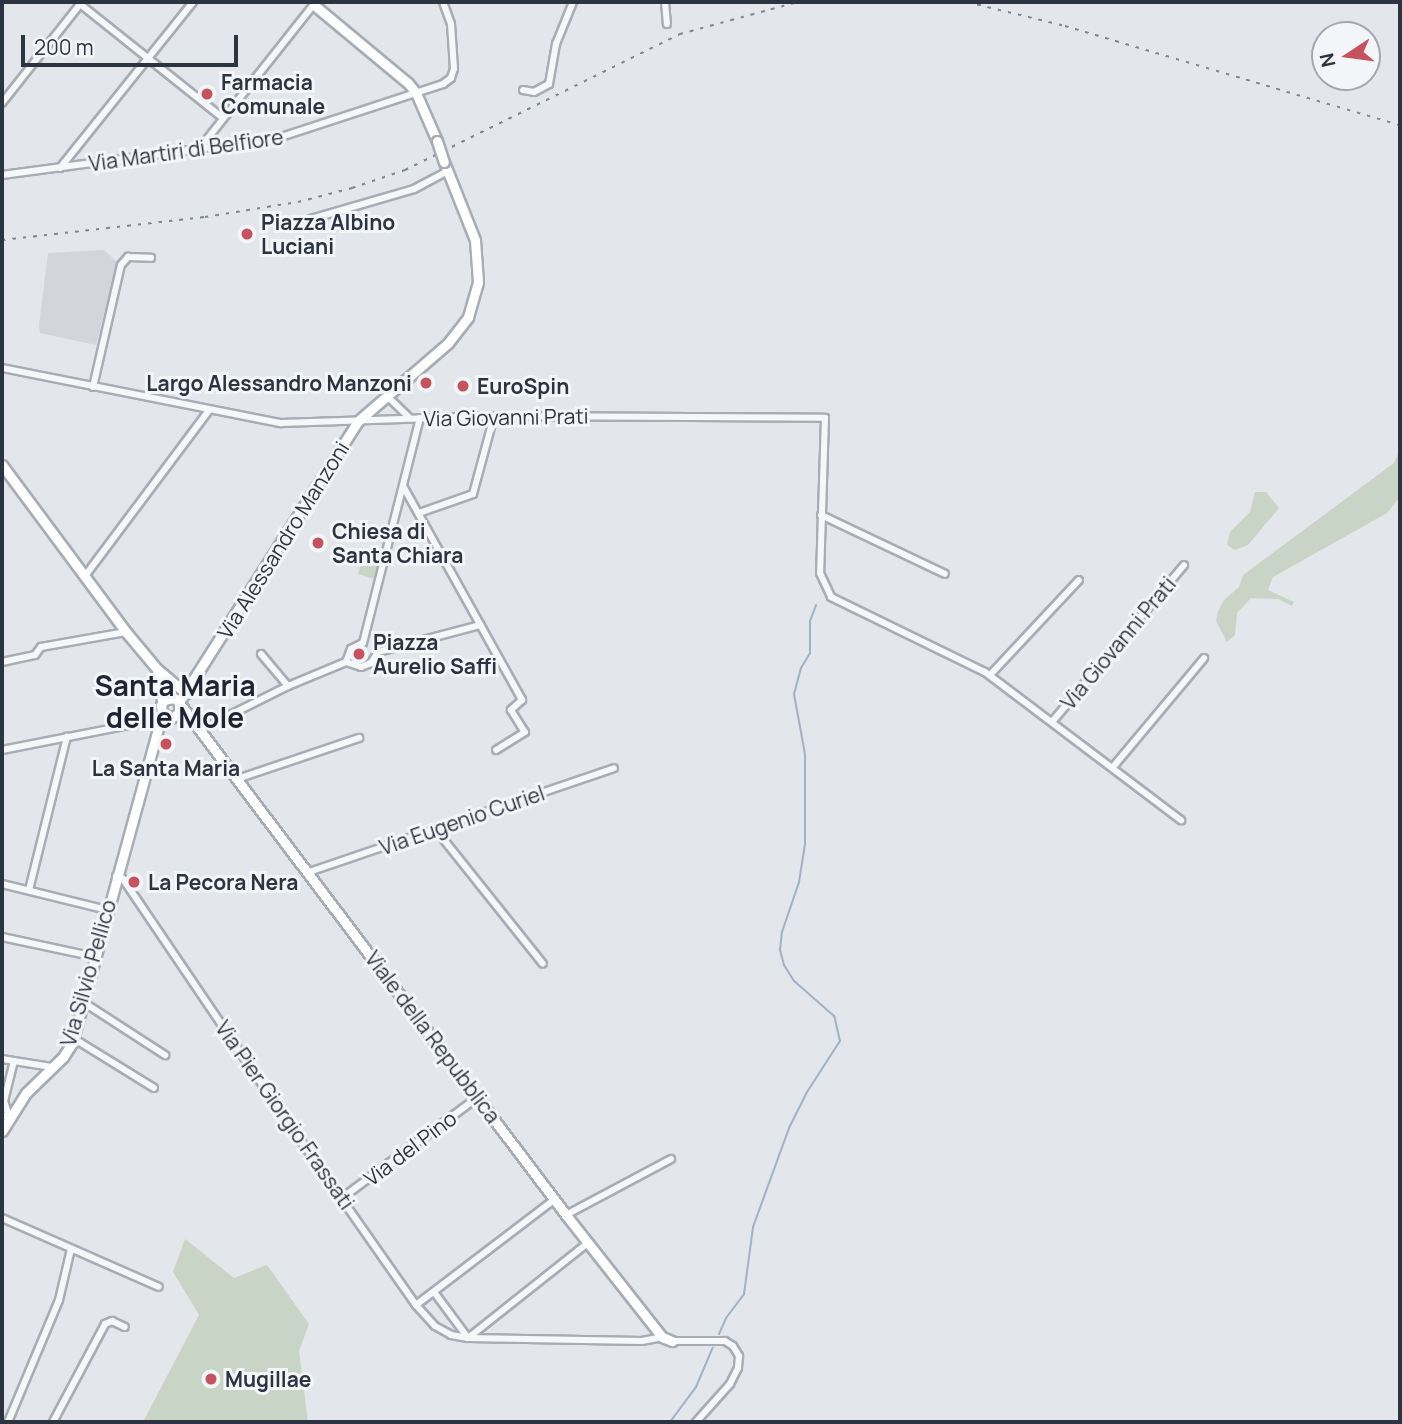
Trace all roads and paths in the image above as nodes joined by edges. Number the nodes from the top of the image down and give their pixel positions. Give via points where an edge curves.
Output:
1 (193, 2) edge
2 (443, 2) edge
3 (573, 2) edge
4 (665, 2) edge
5 (81, 3) edge
6 (315, 4) edge
7 (667, 24) dead end
8 (148, 58) junction
9 (523, 90) dead end
10 (416, 93) junction
11 (2, 103) edge
12 (223, 118) junction
13 (200, 148) junction
14 (446, 166) junction
15 (60, 168) junction
16 (2, 175) edge
17 (311, 219) dead end
18 (151, 258) dead end
19 (2, 368) edge
20 (93, 387) junction
21 (387, 396) junction
22 (209, 410) junction
23 (494, 416) junction
24 (410, 418) junction
25 (420, 418) junction
26 (358, 421) junction
27 (2, 465) edge
28 (403, 486) junction
29 (419, 513) junction
30 (821, 514) junction
31 (1184, 565) dead end
32 (945, 574) dead end
33 (85, 576) junction
34 (1079, 580) dead end
35 (480, 625) junction
36 (126, 632) junction
37 (261, 654) dead end
38 (1204, 658) dead end
39 (2, 662) edge
40 (346, 662) junction
41 (157, 669) junction
42 (990, 676) junction
43 (288, 686) junction
44 (186, 693) junction
45 (162, 702) junction
46 (179, 703) junction
47 (162, 713) junction
48 (174, 717) junction
49 (1052, 722) junction
50 (157, 725) junction
51 (198, 729) junction
52 (67, 737) junction
53 (359, 738) dead end
54 (2, 750) edge
55 (496, 750) dead end
56 (1113, 767) junction
57 (614, 768) dead end
58 (237, 779) junction
59 (1181, 820) dead end
60 (436, 830) junction
61 (309, 872) junction
62 (116, 876) junction
63 (2, 884) edge
64 (29, 890) junction
65 (107, 910) junction
66 (2, 937) edge
67 (95, 957) junction
68 (543, 964) dead end
69 (83, 1002) junction
70 (73, 1038) junction
71 (165, 1055) dead end
72 (2, 1059) edge
73 (14, 1061) junction
74 (52, 1067) junction
75 (154, 1088) dead end
76 (478, 1097) junction
77 (6, 1116) edge
78 (2, 1131) edge
79 (671, 1160) dead end
80 (342, 1198) junction
81 (554, 1200) junction
82 (566, 1215) junction
83 (2, 1218) edge
84 (588, 1244) junction
85 (71, 1249) junction
86 (159, 1287) dead end
87 (434, 1292) junction
88 (416, 1305) junction
89 (125, 1327) dead end
90 (662, 1337) junction
91 (468, 1338) junction
92 (672, 1341) joint
93 (8, 1422) edge
94 (53, 1422) edge
95 (696, 1422) edge

1 - 8 street
2 - 10 street, Via Martiri di Belfiore via 452,28 453,74 443,85
3 - 9 street via 556,44 549,84 534,92
4 - 7 street
5 - 8 street
5 - 11 street
6 - 10 street
6 - 12 street
8 - 12 street
8 - 15 street
10 - 13 street, Via Martiri di Belfiore via 302,132
10 - 14 street, bridge
12 - 13 street
13 - 15 street, Via Martiri di Belfiore
14 - 17 street via 414,189
14 - 21 street via 475,240 474,301 460,330
15 - 16 street, Via Martiri di Belfiore
18 - 20 street via 128,257 121,265
19 - 20 street, Via Giovanni Prati
20 - 22 street, Via Giovanni Prati
21 - 24 street
21 - 26 street
22 - 26 street, Via Giovanni Prati via 281,423
22 - 33 street
23 - 25 street, Via Giovanni Prati
23 - 29 street via 473,494
23 - 30 street, Via Giovanni Prati via 825,418
24 - 25 street, Via Giovanni Prati
24 - 26 street, Via Giovanni Prati
25 - 28 street
26 - 44 street, Via Alessandro Manzoni
27 - 33 street
28 - 29 street
28 - 40 street via 363,643 351,649
29 - 35 street
30 - 32 street
30 - 42 street, Via Giovanni Prati via 820,577 831,597
31 - 49 street, Via Giovanni Prati
33 - 36 street
34 - 42 street
35 - 40 street via 377,652 366,666
35 - 55 street via 522,700 511,710 524,732
36 - 39 street via 41,647 35,655
36 - 41 street
37 - 43 street
38 - 56 street
40 - 43 street
41 - 44 street
41 - 45 street
42 - 49 street, Via Giovanni Prati
43 - 51 street
44 - 46 street, Via Alessandro Manzoni
45 - 46 street via 170,698
45 - 47 street
46 - 48 street
46 - 51 street, Viale della Repubblica
47 - 48 street
47 - 50 street, Via Silvio Pellico
48 - 51 street
49 - 56 street, Via Giovanni Prati
50 - 52 street via 145,722
50 - 62 street, Via Silvio Pellico
51 - 58 street, Viale della Repubblica
52 - 54 street
52 - 64 street
53 - 58 street
56 - 59 street, Via Giovanni Prati
57 - 60 street, Via Eugenio Curiel
58 - 61 street, Viale della Repubblica
60 - 61 street, Via Eugenio Curiel
60 - 68 street
61 - 76 street, Viale della Repubblica
62 - 65 street, Via Silvio Pellico
62 - 80 street, Via Pier Giorgio Frassati via 124,879
63 - 64 street
64 - 65 street
65 - 67 street, Via Silvio Pellico
66 - 67 street
67 - 69 street, Via Silvio Pellico
69 - 70 street, Via Silvio Pellico
69 - 71 street
70 - 74 street, Via Silvio Pellico
70 - 75 street
72 - 73 street
73 - 74 street
73 - 77 street via 4,1101
74 - 77 street, Via Silvio Pellico
76 - 80 street, Via del Pino
76 - 81 street, Viale della Repubblica
77 - 78 street, Via Silvio Pellico
79 - 82 street
80 - 88 street, Via Pier Giorgio Frassati
81 - 82 street, Viale della Repubblica
81 - 87 street
82 - 84 street, Viale della Repubblica
83 - 85 street
84 - 90 street, Viale della Repubblica
84 - 91 street
85 - 86 street
85 - 93 street via 62,1292
87 - 88 street
87 - 91 street
88 - 91 street, Via Pier Giorgio Frassati via 439,1329
89 - 94 street via 110,1321 105,1324
90 - 91 street, Via Pier Giorgio Frassati via 642,1341
90 - 92 street, Viale della Repubblica
92 - 95 street via 725,1341 739,1356 727,1390

